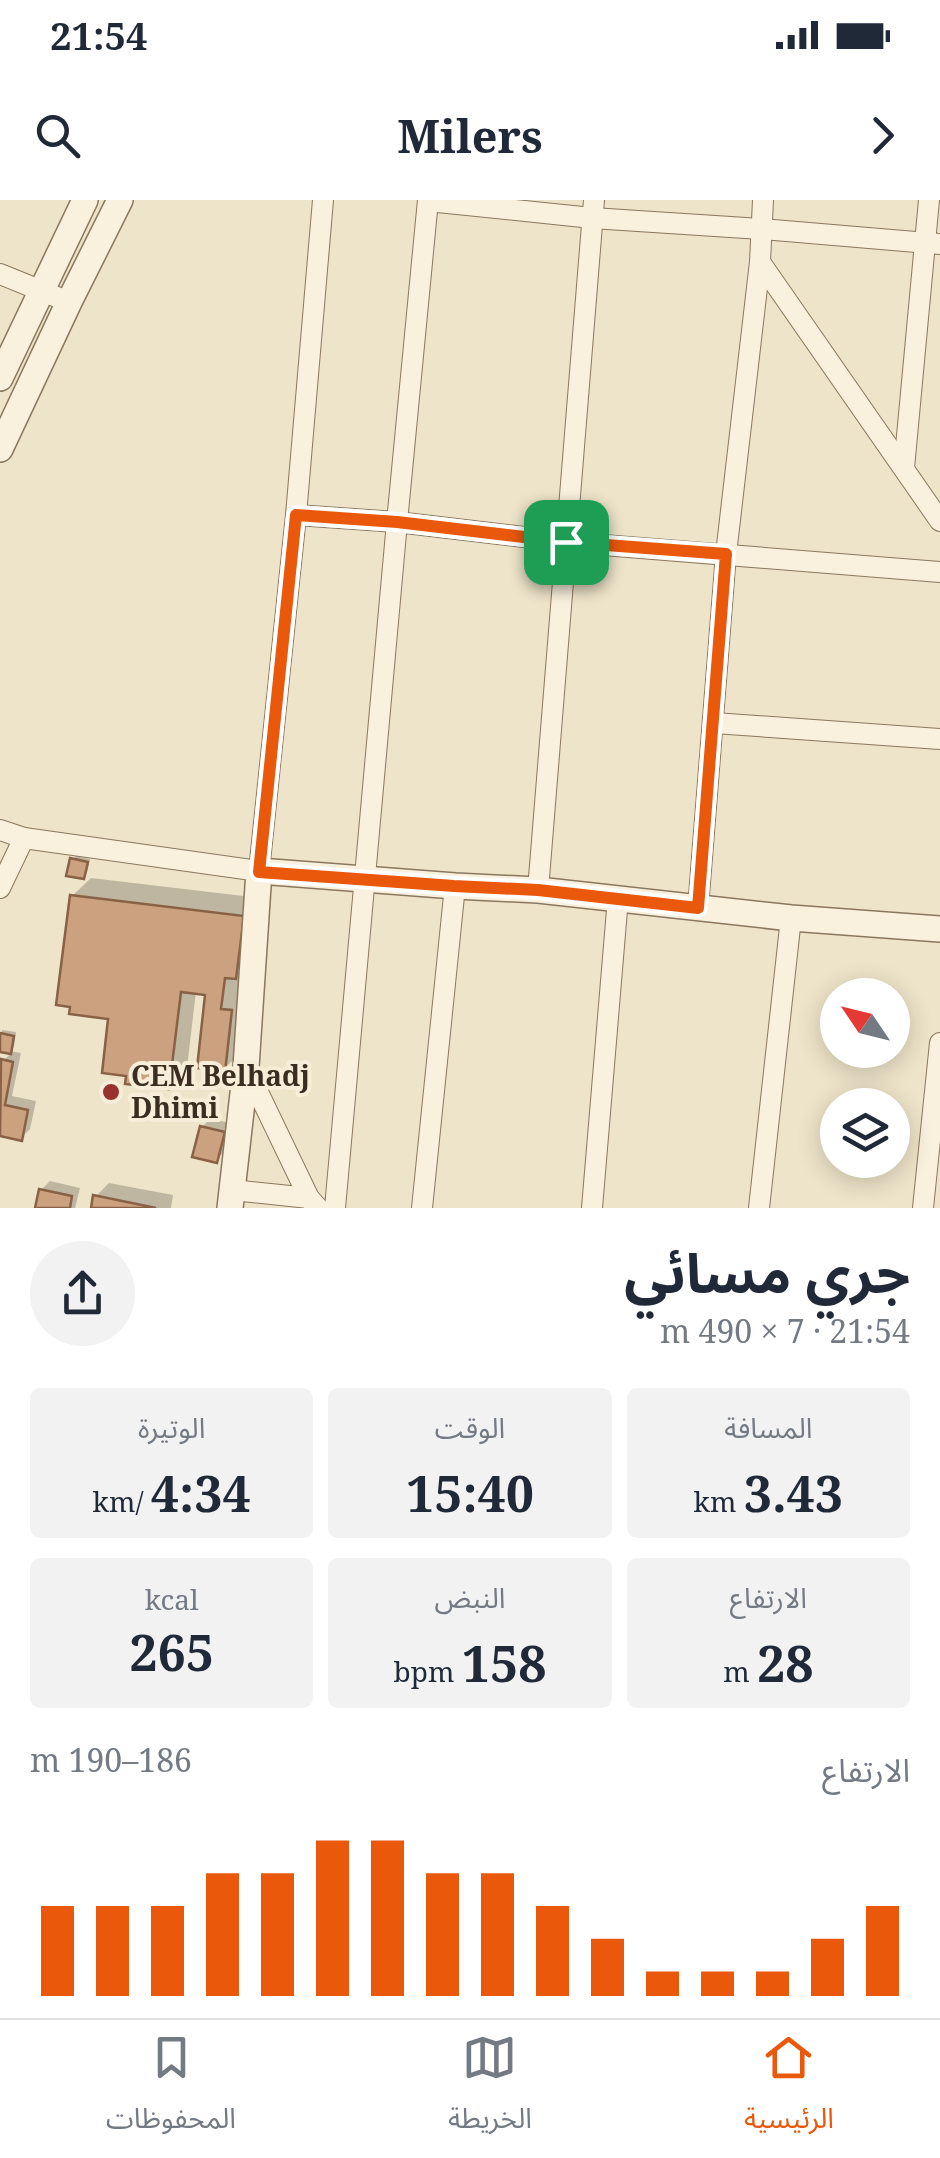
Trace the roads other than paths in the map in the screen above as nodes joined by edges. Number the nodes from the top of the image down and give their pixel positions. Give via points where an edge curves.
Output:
1 (85, 200) edge
2 (120, 200) edge
3 (323, 200) edge
4 (764, 200) edge
5 (929, 200) edge
6 (428, 201) edge
7 (593, 209) edge
8 (761, 228) junction
9 (933, 243) edge
10 (760, 262) junction
11 (0, 274) edge
12 (40, 292) junction
13 (68, 302) junction
14 (0, 378) edge
15 (0, 449) edge
16 (904, 468) junction
17 (296, 515) junction
18 (397, 522) junction
19 (940, 522) edge
20 (566, 542) junction
21 (726, 554) junction
22 (940, 572) edge
23 (714, 724) junction
24 (940, 739) edge
25 (0, 830) edge
26 (24, 838) junction
27 (259, 872) junction
28 (364, 878) junction
29 (454, 886) junction
30 (0, 888) edge
31 (538, 890) junction
32 (618, 898) junction
33 (698, 908) junction
34 (791, 918) junction
35 (940, 929) edge
36 (940, 1043) edge
37 (246, 1066) junction
38 (231, 1199) edge
39 (313, 1203) edge
40 (336, 1208) edge
41 (422, 1208) edge
42 (592, 1208) edge
43 (760, 1208) edge
44 (923, 1208) edge

1 - 12 street
2 - 13 street
3 - 17 street
4 - 8 street
5 - 9 street
6 - 7 street
6 - 18 street
7 - 8 street
7 - 20 street
8 - 9 street
8 - 10 street
9 - 16 street
10 - 16 street
10 - 21 street
11 - 12 street
12 - 13 street
12 - 14 street
13 - 15 street
16 - 19 street
17 - 18 street
17 - 27 street
18 - 20 street
18 - 28 street
20 - 21 street
20 - 31 street
21 - 22 street
21 - 23 street
23 - 24 street
23 - 33 street
25 - 26 street
26 - 27 street
26 - 30 street
27 - 28 street
27 - 37 street
28 - 29 street
28 - 40 street
29 - 31 street
29 - 41 street
31 - 32 street
32 - 33 street
32 - 42 street
33 - 34 street
34 - 35 street
34 - 43 street
36 - 44 street
37 - 38 street
37 - 39 street
38 - 39 street

